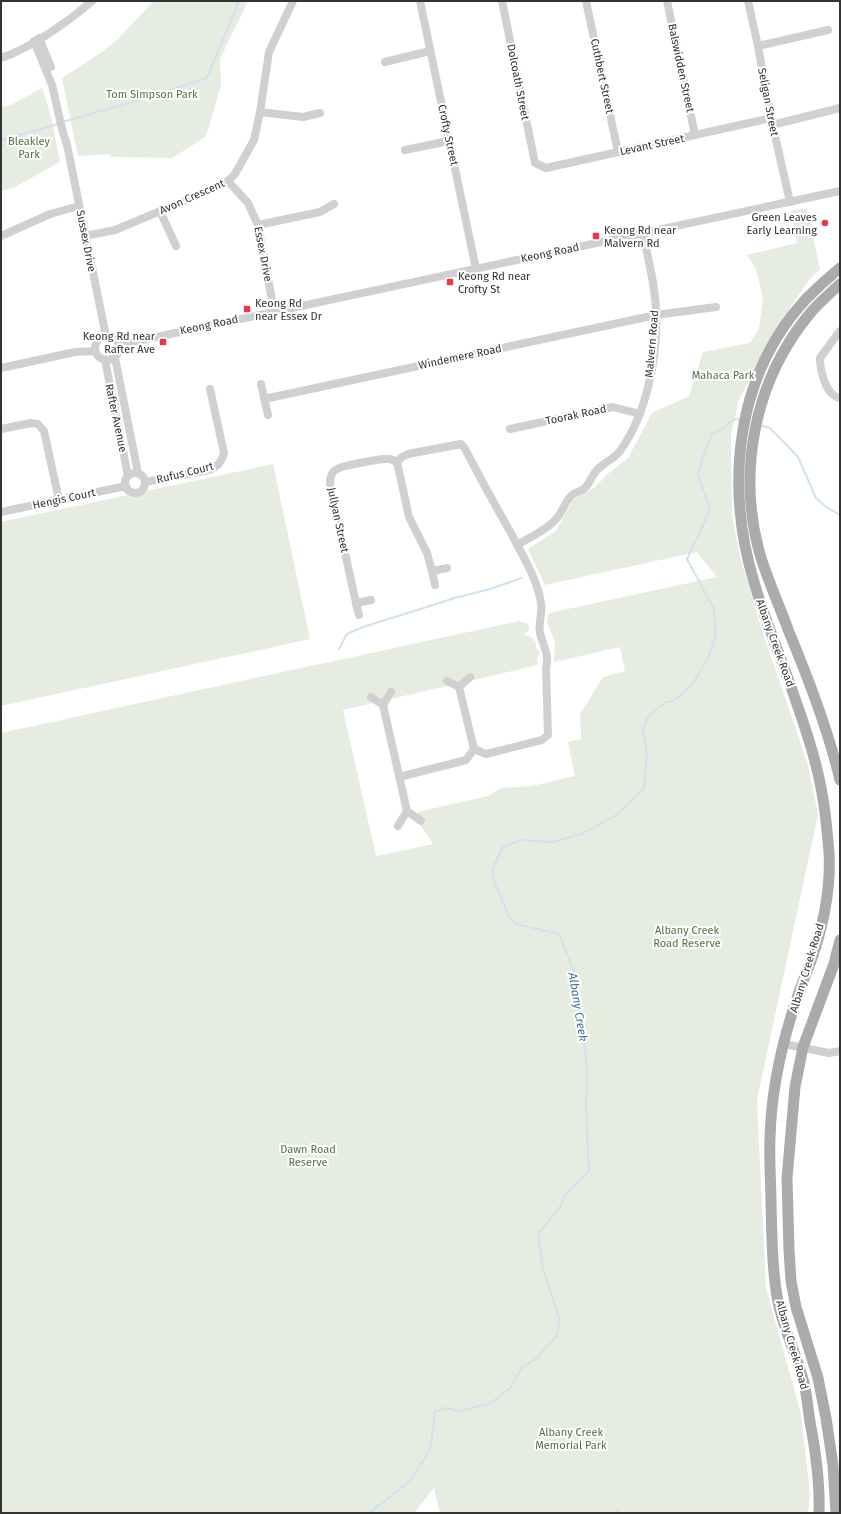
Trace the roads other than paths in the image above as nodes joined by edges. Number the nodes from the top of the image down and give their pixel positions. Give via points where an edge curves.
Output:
1 (92, 1) edge
2 (293, 1) edge
3 (420, 1) edge
4 (502, 1) edge
5 (586, 1) edge
6 (667, 1) edge
7 (748, 1) edge
8 (828, 30) dead end
9 (37, 40) junction
10 (758, 46) junction
11 (430, 50) junction
12 (1, 58) edge
13 (385, 62) dead end
14 (840, 108) edge
15 (260, 112) junction
16 (320, 113) dead end
17 (771, 122) junction
18 (695, 136) junction
19 (449, 141) junction
20 (405, 150) dead end
21 (618, 152) junction
22 (535, 163) joint
23 (228, 181) junction
24 (840, 191) edge
25 (790, 202) junction
26 (334, 204) dead end
27 (79, 206) junction
28 (160, 211) junction
29 (258, 225) junction
30 (643, 233) junction
31 (1, 236) edge
32 (85, 236) junction
33 (176, 246) dead end
34 (840, 268) edge
35 (476, 269) junction
36 (840, 284) edge
37 (716, 308) dead end
38 (274, 311) junction
39 (796, 313) junction
40 (656, 315) junction
41 (805, 319) junction
42 (840, 331) edge
43 (106, 336) junction
44 (119, 345) junction
45 (95, 351) junction
46 (115, 358) junction
47 (105, 360) junction
48 (1, 368) edge
49 (261, 384) dead end
50 (210, 389) dead end
51 (840, 398) edge
52 (264, 399) junction
53 (640, 414) junction
54 (268, 415) dead end
55 (1, 429) edge
56 (510, 429) dead end
57 (397, 462) junction
58 (138, 473) junction
59 (128, 476) junction
60 (145, 482) junction
61 (126, 486) junction
62 (59, 500) junction
63 (1, 512) edge
64 (517, 545) junction
65 (447, 568) dead end
66 (432, 571) junction
67 (435, 585) dead end
68 (371, 600) dead end
69 (356, 603) junction
70 (359, 615) dead end
71 (470, 677) dead end
72 (447, 681) dead end
73 (459, 688) junction
74 (391, 692) dead end
75 (371, 697) dead end
76 (383, 705) junction
77 (474, 749) junction
78 (399, 777) junction
79 (840, 780) edge
80 (407, 811) junction
81 (421, 821) dead end
82 (398, 826) dead end
83 (840, 940) edge
84 (784, 1044) junction
85 (803, 1047) junction
86 (840, 1051) edge
87 (819, 1513) edge
88 (836, 1513) edge

1 - 9 street via 78,14
2 - 15 street, Avon Crescent via 269,52
3 - 11 street, Crofty Street
4 - 22 street, Dolcoath Street
5 - 21 street, Cuthbert Street
6 - 18 street, Balswidden Street
7 - 10 street, Seligan Street
8 - 10 street
9 - 12 street
9 - 27 street, Sussex Drive via 60,111
10 - 17 street, Seligan Street
11 - 13 street
11 - 19 street, Crofty Street
14 - 17 street, Levant Street
15 - 16 street via 303,117
15 - 23 street, Avon Crescent via 254,140 235,174
17 - 18 street, Levant Street
17 - 25 street, Seligan Street
18 - 21 street, Levant Street
19 - 20 street
19 - 35 street, Crofty Street
21 - 22 street, Levant Street via 546,168
23 - 28 street, Avon Crescent
23 - 29 street, Essex Drive via 248,202
24 - 25 street, Keong Road
25 - 30 street, Keong Road
26 - 29 street via 320,212
27 - 31 street via 50,214
27 - 32 street, Sussex Drive
28 - 32 street, Avon Crescent via 115,230
28 - 33 street
29 - 38 street, Essex Drive
30 - 35 street, Keong Road
30 - 40 street, Malvern Road via 652,276
32 - 43 street, Sussex Drive
34 - 39 main road, Albany Creek Road
35 - 38 street, Keong Road
36 - 41 main road, Albany Creek Road
37 - 40 street, Windemere Road
38 - 44 street, Keong Road
39 - 41 main road
39 - 84 main road, Albany Creek Road via 763,366 748,407 738,462 738,488 746,554 814,760 822,793 829,856 825,908 820,932
40 - 52 street, Windemere Road
40 - 53 street, Malvern Road via 653,360 648,390
41 - 79 main road, Albany Creek Road via 776,365 759,410 754,429 750,489 754,531 760,553 812,690
42 - 51 street via 820,358 825,382 831,393
43 - 44 street via 115,339
43 - 45 street via 98,340
44 - 46 street via 119,352
45 - 47 street
45 - 48 street via 74,352
46 - 47 street
46 - 58 street, Rafter Avenue
47 - 59 street, Rafter Avenue
49 - 52 street
50 - 60 street, Rufus Court via 224,454 222,461 209,470
52 - 54 street
53 - 56 street, Toorak Road via 613,407
53 - 64 street, Malvern Road via 637,423 612,460 598,469 587,486 572,495 558,517 548,526
55 - 62 street via 31,423 38,424 44,431
57 - 64 street via 408,454 461,444
57 - 66 street via 409,518 427,553
57 - 69 street, Jullyan Street via 383,459 339,468 330,480
58 - 59 street
58 - 60 street, Rafter Avenue
59 - 61 street, Rafter Avenue
60 - 61 street via 143,488 136,492 130,491
61 - 62 street, Hengis Court
62 - 63 street, Hengis Court
64 - 77 street via 531,572 542,604 539,624 548,661 548,735 542,740 486,754
65 - 66 street
66 - 67 street
68 - 69 street
69 - 70 street, Jullyan Street
71 - 73 street
72 - 73 street
73 - 77 street
74 - 76 street
75 - 76 street
76 - 78 street
77 - 78 street via 466,760
78 - 80 street
80 - 81 street
80 - 82 street
83 - 85 main road, Albany Creek Road via 834,964
84 - 85 street
84 - 87 main road, Albany Creek Road via 773,1103 770,1139 772,1247 779,1303 804,1383 818,1468
85 - 86 street via 829,1053
85 - 88 main road, Albany Creek Road via 795,1087 787,1184 790,1266 796,1307 818,1378 826,1418 833,1465

